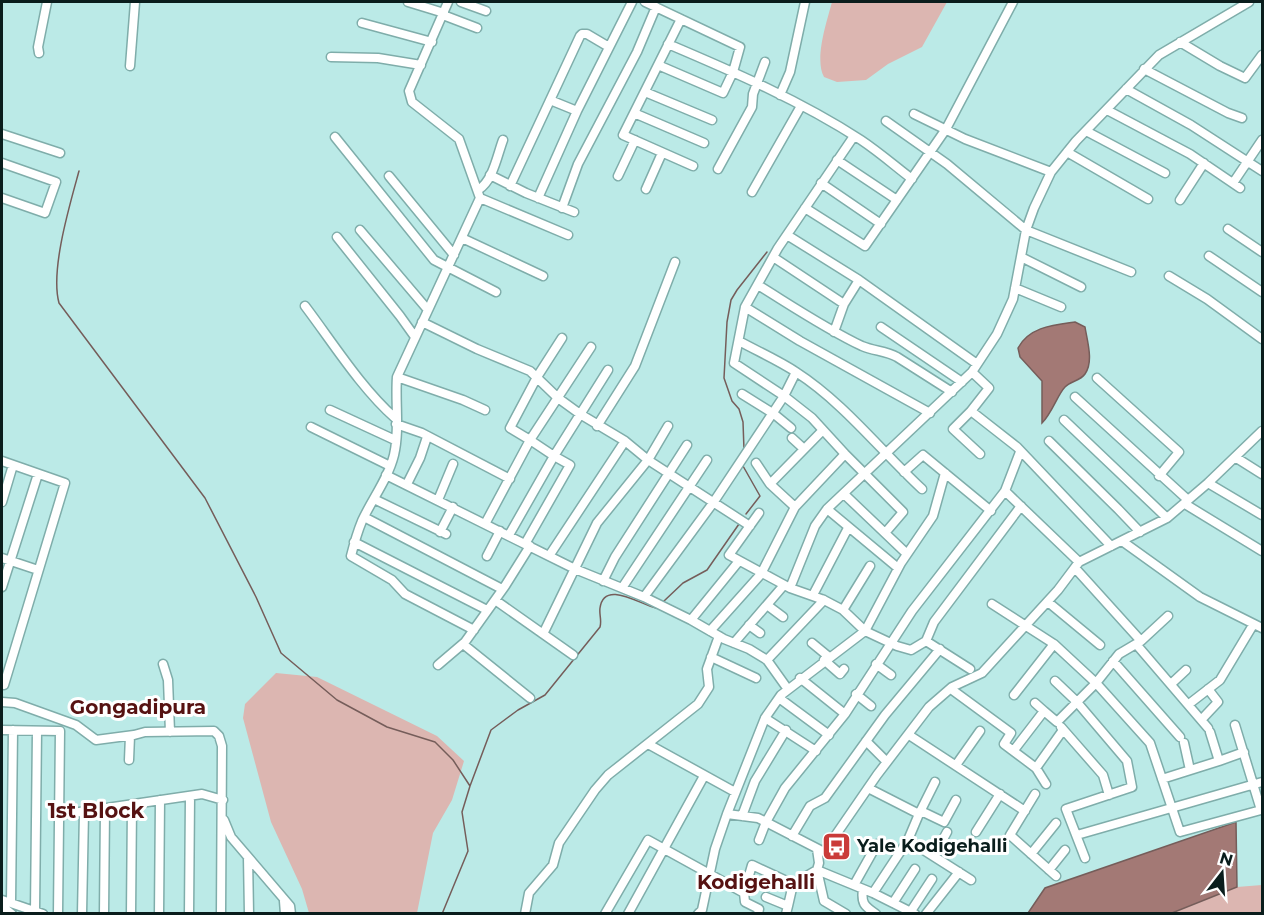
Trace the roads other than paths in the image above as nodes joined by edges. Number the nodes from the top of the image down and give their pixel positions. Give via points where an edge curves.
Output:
1 (47, 2) edge
2 (135, 2) edge
3 (408, 2) edge
4 (448, 2) edge
5 (461, 2) edge
6 (632, 2) edge
7 (645, 2) edge
8 (805, 2) edge
9 (1013, 2) edge
10 (1249, 2) edge
11 (656, 7) junction
12 (486, 11) dead end
13 (444, 14) junction
14 (681, 19) junction
15 (362, 22) dead end
16 (477, 28) dead end
17 (432, 42) junction
18 (1180, 42) junction
19 (668, 44) junction
20 (609, 47) junction
21 (39, 53) dead end
22 (1263, 55) edge
23 (331, 57) dead end
24 (765, 62) dead end
25 (421, 65) junction
26 (658, 65) junction
27 (130, 66) dead end
28 (1144, 69) junction
29 (733, 72) junction
30 (757, 84) junction
31 (1126, 89) junction
32 (645, 92) junction
33 (780, 95) junction
34 (550, 100) junction
35 (801, 106) junction
36 (1107, 110) junction
37 (576, 111) junction
38 (634, 113) junction
39 (914, 114) dead end
40 (1242, 118) dead end
41 (712, 120) dead end
42 (886, 121) dead end
43 (946, 129) junction
44 (1086, 131) junction
45 (2, 134) edge
46 (854, 136) junction
47 (335, 137) dead end
48 (502, 140) dead end
49 (635, 140) junction
50 (1263, 140) edge
51 (704, 143) dead end
52 (1067, 152) junction
53 (60, 153) dead end
54 (662, 153) junction
55 (930, 153) junction
56 (837, 160) junction
57 (1249, 162) junction
58 (2, 163) edge
59 (1204, 163) junction
60 (693, 166) dead end
61 (718, 169) dead end
62 (1263, 171) edge
63 (1051, 172) junction
64 (1165, 173) dead end
65 (490, 175) junction
66 (389, 176) dead end
67 (618, 176) dead end
68 (912, 178) junction
69 (821, 183) junction
70 (510, 186) junction
71 (646, 189) dead end
72 (752, 192) dead end
73 (479, 194) junction
74 (2, 198) edge
75 (538, 198) junction
76 (1148, 199) dead end
77 (897, 200) junction
78 (1180, 200) dead end
79 (562, 208) junction
80 (805, 208) junction
81 (574, 212) dead end
82 (881, 224) junction
83 (1228, 229) dead end
84 (360, 230) dead end
85 (1026, 231) junction
86 (568, 235) dead end
87 (787, 235) junction
88 (338, 237) dead end
89 (462, 238) junction
90 (1263, 252) edge
91 (454, 255) junction
92 (1209, 256) dead end
93 (773, 257) junction
94 (1021, 257) junction
95 (675, 262) dead end
96 (449, 267) junction
97 (1131, 272) dead end
98 (543, 276) dead end
99 (1168, 276) dead end
100 (859, 280) junction
101 (758, 285) junction
102 (1081, 287) dead end
103 (1015, 288) junction
104 (496, 292) dead end
105 (1263, 292) edge
106 (844, 304) junction
107 (305, 306) dead end
108 (745, 307) junction
109 (1061, 307) dead end
110 (428, 310) junction
111 (422, 322) junction
112 (881, 327) dead end
113 (834, 332) junction
114 (415, 337) junction
115 (562, 338) dead end
116 (1263, 339) edge
117 (739, 342) junction
118 (591, 347) dead end
119 (978, 364) junction
120 (608, 370) dead end
121 (796, 372) junction
122 (972, 372) junction
123 (397, 377) junction
124 (537, 377) junction
125 (1097, 378) dead end
126 (962, 382) junction
127 (952, 392) junction
128 (742, 394) dead end
129 (784, 396) junction
130 (1075, 397) dead end
131 (558, 398) junction
132 (330, 410) dead end
133 (485, 410) dead end
134 (971, 411) junction
135 (930, 413) junction
136 (580, 414) junction
137 (774, 414) junction
138 (1064, 420) dead end
139 (396, 421) junction
140 (597, 426) junction
141 (668, 426) dead end
142 (311, 427) dead end
143 (791, 428) dead end
144 (823, 430) junction
145 (1263, 431) edge
146 (427, 437) junction
147 (792, 438) dead end
148 (395, 440) junction
149 (530, 440) junction
150 (625, 441) junction
151 (1049, 441) dead end
152 (687, 445) dead end
153 (804, 449) junction
154 (1020, 452) junction
155 (845, 454) junction
156 (980, 454) dead end
157 (886, 455) junction
158 (554, 456) junction
159 (1235, 457) junction
160 (648, 460) junction
161 (708, 460) dead end
162 (2, 461) edge
163 (756, 463) dead end
164 (453, 464) dead end
165 (13, 465) junction
166 (390, 466) junction
167 (669, 472) junction
168 (904, 472) junction
169 (866, 473) junction
170 (945, 473) junction
171 (38, 474) junction
172 (1263, 474) edge
173 (386, 475) junction
174 (1160, 476) junction
175 (510, 479) junction
176 (1208, 483) junction
177 (407, 484) junction
178 (770, 484) junction
179 (689, 487) junction
180 (922, 489) dead end
181 (1005, 491) junction
182 (844, 494) junction
183 (374, 499) junction
184 (438, 500) junction
185 (2, 502) edge
186 (1186, 502) junction
187 (713, 503) junction
188 (1021, 506) junction
189 (453, 507) junction
190 (795, 507) junction
191 (827, 509) junction
192 (991, 511) junction
193 (759, 513) dead end
194 (1263, 516) edge
195 (1167, 518) junction
196 (363, 520) junction
197 (485, 524) junction
198 (750, 526) junction
199 (848, 528) junction
200 (1140, 532) junction
201 (505, 533) junction
202 (885, 533) junction
203 (1122, 541) junction
204 (354, 542) junction
205 (527, 545) junction
206 (1111, 546) junction
207 (1263, 551) edge
208 (907, 554) junction
209 (487, 556) dead end
210 (549, 556) junction
211 (5, 560) edge
212 (739, 561) junction
213 (1077, 565) junction
214 (870, 566) dead end
215 (898, 568) junction
216 (575, 569) junction
217 (38, 570) junction
218 (761, 574) junction
219 (603, 581) junction
220 (787, 586) junction
221 (2, 587) edge
222 (622, 588) junction
223 (502, 589) junction
224 (813, 595) junction
225 (644, 597) junction
226 (495, 600) junction
227 (824, 600) junction
228 (1048, 602) junction
229 (992, 604) dead end
230 (767, 605) junction
231 (487, 610) junction
232 (843, 610) junction
233 (1168, 616) dead end
234 (783, 617) dead end
235 (691, 620) junction
236 (1254, 625) junction
237 (749, 626) junction
238 (1026, 626) junction
239 (1263, 628) edge
240 (474, 630) junction
241 (710, 631) junction
242 (865, 631) junction
243 (760, 633) dead end
244 (543, 634) junction
245 (719, 636) junction
246 (926, 641) junction
247 (1139, 642) junction
248 (734, 643) junction
249 (812, 643) dead end
250 (890, 643) junction
251 (463, 644) junction
252 (1054, 644) junction
253 (1100, 645) dead end
254 (940, 649) junction
255 (573, 655) dead end
256 (711, 657) junction
257 (827, 658) junction
258 (767, 660) junction
259 (1113, 661) junction
260 (163, 664) dead end
261 (876, 664) junction
262 (438, 665) dead end
263 (844, 669) dead end
264 (970, 669) dead end
265 (1186, 670) dead end
266 (891, 675) dead end
267 (756, 678) dead end
268 (800, 678) junction
269 (1055, 681) dead end
270 (1096, 683) junction
271 (1171, 684) junction
272 (4, 685) dead end
273 (788, 688) junction
274 (951, 689) junction
275 (1208, 690) junction
276 (856, 694) junction
277 (1014, 694) dead end
278 (530, 698) dead end
279 (779, 698) junction
280 (1076, 701) junction
281 (2, 702) edge
282 (1035, 703) dead end
283 (1189, 704) junction
284 (871, 706) dead end
285 (1044, 711) junction
286 (845, 714) junction
287 (765, 718) junction
288 (1202, 719) junction
289 (1057, 722) junction
290 (1235, 725) dead end
291 (2, 730) edge
292 (13, 730) junction
293 (786, 730) junction
294 (1063, 730) junction
295 (37, 731) junction
296 (980, 731) dead end
297 (170, 732) junction
298 (829, 735) junction
299 (909, 735) junction
300 (130, 736) junction
301 (866, 741) junction
302 (648, 744) junction
303 (1014, 750) junction
304 (816, 751) junction
305 (1244, 752) junction
306 (129, 760) dead end
307 (1219, 761) junction
308 (887, 762) junction
309 (956, 765) junction
310 (1036, 768) junction
311 (1190, 770) junction
312 (704, 776) junction
313 (1162, 779) junction
314 (935, 782) dead end
315 (1046, 784) dead end
316 (1258, 784) edge
317 (868, 788) junction
318 (735, 792) junction
319 (1000, 794) junction
320 (1035, 794) dead end
321 (1109, 795) junction
322 (190, 796) junction
323 (160, 800) junction
324 (223, 800) junction
325 (956, 800) dead end
326 (132, 804) junction
327 (1172, 807) junction
328 (105, 808) junction
329 (1025, 811) junction
330 (84, 812) junction
331 (920, 812) junction
332 (727, 814) junction
333 (59, 815) junction
334 (742, 816) junction
335 (223, 817) junction
336 (766, 822) junction
337 (1056, 823) dead end
338 (947, 832) dead end
339 (976, 832) dead end
340 (1077, 835) junction
341 (792, 836) junction
342 (759, 840) dead end
343 (908, 840) junction
344 (877, 844) dead end
345 (817, 849) junction
346 (664, 850) junction
347 (1065, 850) dead end
348 (1031, 854) junction
349 (934, 856) junction
350 (248, 857) junction
351 (1085, 858) dead end
352 (915, 869) dead end
353 (817, 870) junction
354 (959, 872) junction
355 (710, 876) junction
356 (932, 879) dead end
357 (971, 880) dead end
358 (793, 884) junction
359 (854, 885) junction
360 (863, 889) junction
361 (744, 893) junction
362 (873, 893) junction
363 (766, 897) dead end
364 (284, 901) junction
365 (5, 903) edge
366 (893, 903) junction
367 (787, 910) edge
368 (39, 912) edge
369 (913, 912) edge
370 (12, 914) edge
371 (58, 914) edge
372 (82, 914) edge
373 (104, 914) edge
374 (131, 914) edge
375 (159, 914) edge
376 (189, 914) edge
377 (221, 914) edge
378 (249, 914) edge
379 (285, 914) edge
380 (291, 914) edge
381 (525, 914) edge
382 (605, 914) edge
383 (628, 914) edge
384 (698, 914) edge
385 (758, 914) edge
386 (846, 914) edge
387 (876, 914) edge
388 (926, 914) edge

1 - 21 street
2 - 27 street
3 - 13 street
4 - 13 street
5 - 12 street
6 - 20 street
7 - 11 street
8 - 33 street via 790,72
9 - 43 street
10 - 18 street
11 - 14 street
11 - 79 street via 637,52 578,164
13 - 16 street
13 - 17 street
14 - 19 street
14 - 29 street via 740,47
15 - 17 street
17 - 25 street
18 - 22 street via 1245,78
18 - 28 street
19 - 26 street
19 - 29 street
20 - 34 street via 582,34
20 - 37 street
23 - 25 street via 378,58
24 - 30 street
25 - 73 street via 409,91 412,102 459,139
26 - 29 street via 723,93
26 - 32 street
28 - 31 street
28 - 40 street
29 - 30 street
30 - 33 street
30 - 61 street via 752,107
31 - 36 street
31 - 57 street
32 - 38 street
32 - 41 street
33 - 35 street
34 - 37 street
34 - 70 street
35 - 46 street
35 - 72 street
36 - 44 street
36 - 59 street
37 - 75 street
38 - 49 street via 623,135
38 - 51 street
39 - 43 street
42 - 55 street
43 - 55 street
43 - 63 street
44 - 52 street
44 - 64 street
45 - 53 street
46 - 56 street
46 - 68 street
47 - 96 street via 434,260
48 - 65 street
49 - 54 street
49 - 67 street
50 - 57 street
52 - 63 street
52 - 76 street
54 - 60 street
54 - 71 street
55 - 68 street
55 - 85 street
56 - 69 street
56 - 77 street
57 - 59 street via 1237,185
57 - 62 street
58 - 74 street via 56,182 45,213
59 - 78 street
63 - 85 street
65 - 70 street
65 - 73 street
66 - 91 street
68 - 77 street
69 - 80 street
69 - 82 street
70 - 75 street
73 - 86 street
73 - 89 street
75 - 79 street
77 - 82 street
79 - 81 street
80 - 82 street via 865,246
80 - 87 street
83 - 90 street
84 - 110 street
85 - 94 street
85 - 97 street
87 - 93 street
87 - 100 street
88 - 114 street
89 - 91 street
89 - 98 street
91 - 96 street
92 - 105 street
93 - 101 street
93 - 106 street
94 - 102 street
94 - 103 street
95 - 140 street via 635,366
96 - 104 street
96 - 110 street
99 - 116 street
100 - 106 street
100 - 119 street
101 - 108 street
101 - 113 street
103 - 109 street
103 - 119 street via 997,334
106 - 113 street
107 - 139 street
108 - 117 street
108 - 135 street
110 - 111 street
111 - 114 street
111 - 124 street via 530,370
112 - 126 street
113 - 127 street via 866,348 889,353
114 - 123 street
115 - 124 street
117 - 121 street
117 - 129 street via 734,363
118 - 131 street
119 - 122 street
120 - 136 street
121 - 129 street
121 - 157 street via 844,410
122 - 126 street
122 - 134 street via 989,388
123 - 133 street
123 - 139 street
124 - 131 street
124 - 149 street via 510,428
125 - 174 street via 1179,452
126 - 127 street
127 - 135 street
128 - 137 street
129 - 137 street
129 - 144 street
130 - 174 street
131 - 136 street
131 - 149 street
132 - 148 street
134 - 154 street
134 - 156 street via 953,429
135 - 157 street
136 - 140 street
136 - 158 street
137 - 143 street
137 - 187 street
138 - 195 street
139 - 146 street
139 - 148 street
140 - 150 street
141 - 160 street
142 - 166 street
144 - 153 street
144 - 155 street
145 - 159 street
146 - 175 street
146 - 177 street
147 - 153 street
148 - 166 street
149 - 158 street
149 - 175 street
150 - 160 street
150 - 210 street
151 - 200 street
152 - 167 street
153 - 178 street
154 - 181 street
154 - 206 street
155 - 169 street
155 - 190 street
157 - 168 street
157 - 169 street
158 - 201 street
158 - 205 street via 570,465
159 - 172 street
159 - 176 street
160 - 167 street
160 - 216 street via 597,523
161 - 179 street
162 - 165 street
163 - 178 street
164 - 184 street
165 - 171 street
165 - 185 street
166 - 173 street
167 - 179 street
167 - 219 street
168 - 170 street via 923,455
168 - 180 street
169 - 182 street
169 - 202 street via 903,512
170 - 192 street
170 - 208 street via 933,516
171 - 211 street
171 - 217 street via 64,483
173 - 177 street
173 - 183 street
174 - 186 street
175 - 197 street
176 - 186 street
176 - 194 street
177 - 184 street
178 - 190 street
179 - 187 street
179 - 222 street
181 - 188 street
181 - 192 street
182 - 191 street
182 - 202 street
183 - 189 street via 443,533
183 - 196 street
184 - 189 street
186 - 195 street
186 - 207 street
187 - 198 street
187 - 225 street
188 - 213 street
188 - 246 street via 934,622
189 - 197 street
190 - 218 street
191 - 199 street
191 - 220 street
192 - 250 street
193 - 198 street
195 - 200 street
196 - 204 street
196 - 223 street
197 - 201 street
198 - 212 street via 729,555
199 - 215 street
199 - 224 street
200 - 203 street
201 - 205 street
201 - 209 street
202 - 208 street
203 - 206 street
203 - 236 street via 1200,597
204 - 231 street
204 - 240 street via 351,556 392,580 405,594
205 - 210 street
205 - 223 street
206 - 213 street
208 - 215 street
210 - 216 street
211 - 217 street
211 - 221 street
212 - 218 street
212 - 235 street
213 - 228 street
213 - 247 street
214 - 232 street
215 - 242 street
216 - 219 street
216 - 244 street
217 - 272 street
218 - 220 street
218 - 241 street
219 - 222 street
220 - 224 street
220 - 230 street
222 - 225 street
223 - 226 street
224 - 227 street
225 - 235 street
226 - 231 street
226 - 244 street
227 - 232 street
227 - 258 street
228 - 238 street
228 - 253 street
229 - 238 street
230 - 234 street
230 - 237 street
231 - 240 street
232 - 242 street
233 - 247 street
235 - 241 street
236 - 239 street
236 - 275 street via 1220,680
237 - 243 street
237 - 248 street
238 - 252 street
238 - 274 street via 982,673
240 - 251 street
241 - 245 street
242 - 250 street
242 - 257 street
244 - 255 street
245 - 248 street
245 - 256 street
246 - 250 street via 911,650
246 - 254 street
247 - 259 street
247 - 271 street
248 - 258 street
249 - 257 street
250 - 261 street
251 - 262 street
251 - 278 street
252 - 270 street
252 - 277 street
254 - 264 street
254 - 301 street
256 - 267 street
256 - 302 street via 707,669 709,687 698,704
257 - 263 street via 840,674
257 - 268 street
258 - 273 street
259 - 270 street
259 - 311 street via 1182,740
260 - 297 street via 168,680
261 - 266 street
261 - 276 street
265 - 271 street
268 - 273 street
268 - 286 street
269 - 280 street
270 - 280 street
270 - 313 street via 1150,743
271 - 283 street
273 - 279 street
274 - 299 street via 930,707
274 - 303 street via 1011,733 1004,744
275 - 283 street
275 - 288 street via 1218,702
276 - 284 street
276 - 286 street
279 - 287 street
279 - 298 street
280 - 289 street
280 - 321 street via 1127,761 1132,787
281 - 300 street via 76,725 96,740
282 - 285 street
283 - 288 street
285 - 289 street
285 - 303 street
286 - 298 street
287 - 293 street
287 - 318 street
288 - 307 street
289 - 294 street
290 - 305 street
291 - 292 street
292 - 295 street
292 - 365 street
293 - 304 street
293 - 334 street via 755,781
294 - 310 street
294 - 321 street via 1103,775
295 - 333 street via 60,730
295 - 368 street
296 - 309 street
297 - 300 street
297 - 324 street via 214,731 219,736
298 - 304 street
299 - 308 street
299 - 309 street
300 - 306 street
301 - 308 street
301 - 341 street via 825,798 810,806
302 - 312 street
302 - 381 street via 595,790 559,843 553,865 529,893
303 - 310 street
304 - 336 street via 785,788
305 - 307 street
305 - 316 street
307 - 311 street
308 - 317 street
309 - 319 street
310 - 315 street
311 - 313 street
312 - 318 street
312 - 346 street
313 - 327 street
314 - 331 street
316 - 327 street
316 - 327 street via 1261,810 1180,832
317 - 331 street
317 - 345 street via 824,852
318 - 332 street
319 - 329 street
319 - 339 street
320 - 329 street
321 - 340 street via 1066,809
322 - 323 street
322 - 324 street via 202,794
322 - 376 street
323 - 326 street
323 - 375 street
324 - 335 street
325 - 331 street via 944,822
326 - 328 street
326 - 374 street
327 - 340 street
328 - 330 street
328 - 373 street
329 - 348 street via 1010,836
330 - 333 street
330 - 372 street
331 - 343 street
332 - 334 street
332 - 355 street
333 - 371 street
334 - 336 street
335 - 350 street via 231,837
335 - 377 street
336 - 341 street
336 - 342 street
337 - 348 street
338 - 349 street
340 - 351 street
341 - 345 street
343 - 349 street
343 - 362 street
344 - 359 street
345 - 353 street
346 - 355 street
346 - 382 street via 648,840
346 - 383 street
347 - 348 street via 1053,873
349 - 354 street
350 - 364 street
350 - 378 street
352 - 366 street
353 - 358 street
353 - 359 street
353 - 386 street via 824,901
354 - 357 street
354 - 388 street
355 - 361 street
355 - 384 street
356 - 369 street
358 - 361 street via 753,865
358 - 367 street
359 - 360 street
360 - 362 street
360 - 387 street via 864,906
361 - 385 street via 746,902 759,909
362 - 366 street
363 - 367 street
364 - 379 street
364 - 380 street
365 - 368 street
365 - 370 street
366 - 369 street

